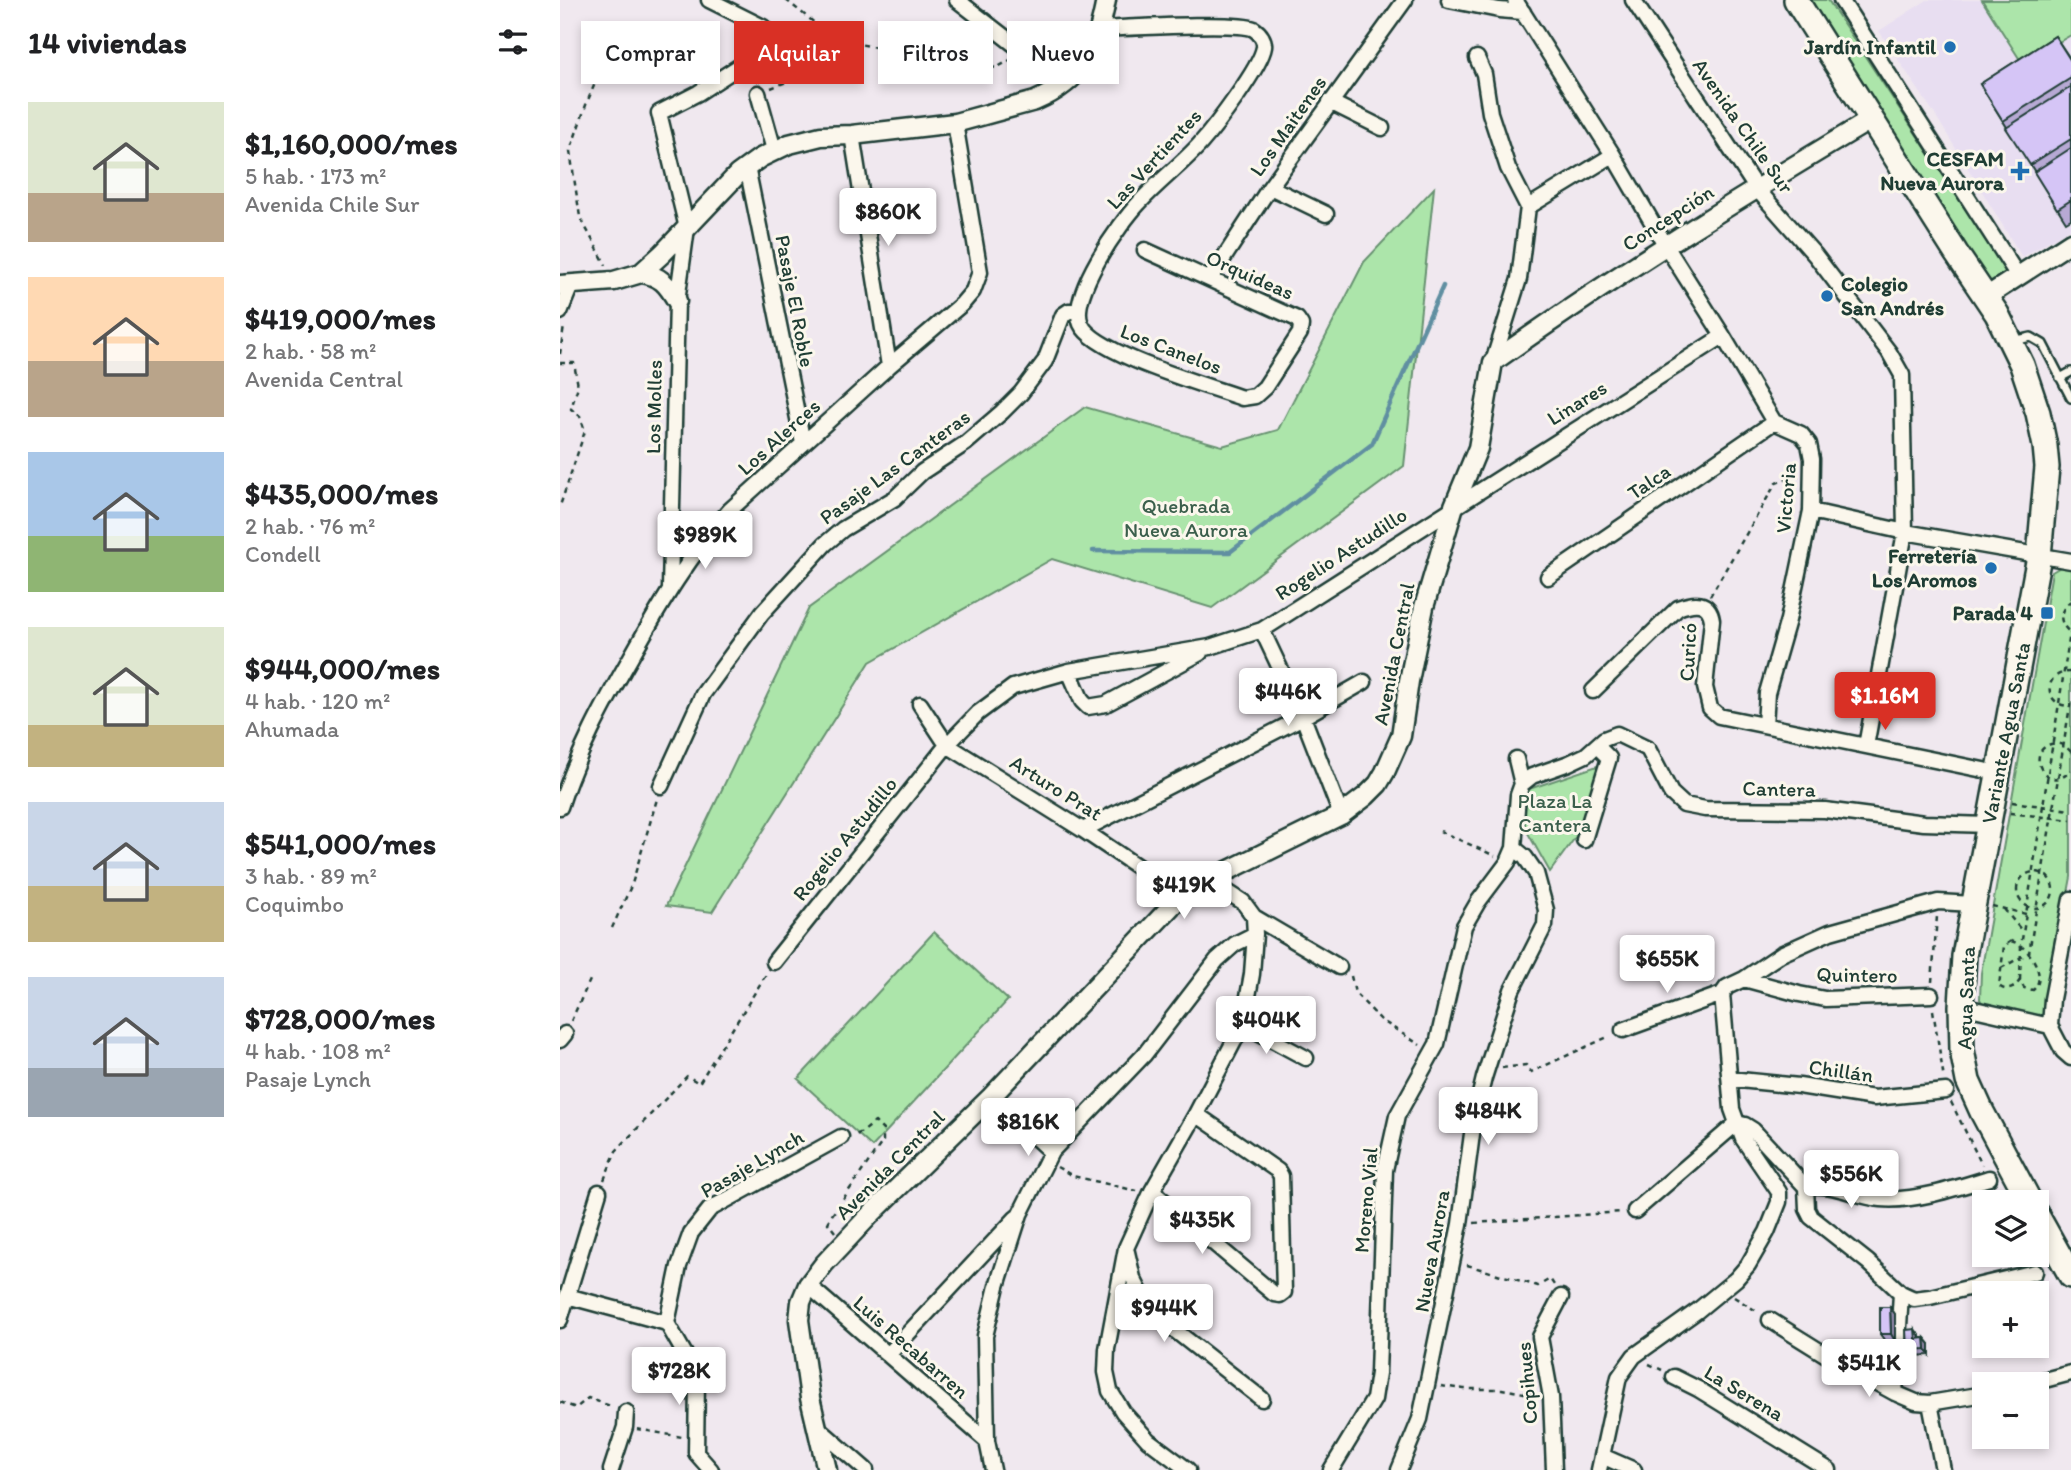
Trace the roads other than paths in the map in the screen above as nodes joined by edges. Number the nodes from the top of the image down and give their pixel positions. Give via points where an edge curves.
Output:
1 (709, 0) edge
2 (957, 0) edge
3 (1106, 0) edge
4 (1405, 0) edge
5 (1449, 0) edge
6 (1633, 0) edge
7 (1796, 0) edge
8 (1842, 0) edge
9 (1519, 6) edge
10 (1102, 21) edge
11 (1119, 29) edge
12 (1007, 38) edge
13 (1477, 58) dead end
14 (1065, 84) edge
15 (758, 93) road end
16 (1330, 102) junction
17 (1872, 119) junction
18 (955, 123) junction
19 (1382, 128) dead end
20 (852, 135) junction
21 (774, 150) junction
22 (1613, 155) junction
23 (747, 167) junction
24 (1270, 187) junction
25 (1756, 188) junction
26 (1528, 207) junction
27 (1326, 214) dead end
28 (687, 228) junction
29 (2071, 242) edge
30 (1666, 246) junction
31 (1145, 250) dead end
32 (641, 272) junction
33 (2018, 276) junction
34 (1210, 279) junction
35 (565, 285) edge
36 (1986, 297) junction
37 (677, 301) junction
38 (1079, 310) junction
39 (560, 312) edge
40 (1723, 336) junction
41 (2011, 342) junction
42 (1493, 362) junction
43 (889, 366) junction
44 (2071, 372) edge
45 (2060, 378) junction
46 (1265, 387) joint
47 (2071, 398) edge
48 (1774, 422) junction
49 (803, 443) junction
50 (1454, 506) junction
51 (1811, 511) junction
52 (1905, 531) junction
53 (2039, 556) junction
54 (2071, 561) edge
55 (1548, 577) dead end
56 (670, 588) junction
57 (1262, 630) junction
58 (1210, 647) junction
59 (1069, 671) junction
60 (1364, 682) dead end
61 (1593, 691) dead end
62 (920, 704) dead end
63 (1303, 717) junction
64 (1765, 724) junction
65 (1601, 742) junction
66 (947, 745) junction
67 (1866, 746) junction
68 (1516, 759) dead end
69 (1998, 773) junction
70 (1522, 784) junction
71 (661, 786) road end
72 (560, 807) edge
73 (1341, 815) junction
74 (1988, 825) junction
75 (1083, 830) junction
76 (1584, 840) dead end
77 (1511, 855) junction
78 (1209, 880) junction
79 (1181, 896) junction
80 (2071, 899) edge
81 (1983, 905) junction
82 (1254, 917) junction
83 (1255, 934) junction
84 (774, 962) road end
85 (1338, 967) road end
86 (1744, 979) junction
87 (1722, 994) junction
88 (1931, 995) road end
89 (1961, 1006) junction
90 (1243, 1024) junction
91 (2050, 1026) junction
92 (1623, 1030) road end
93 (1306, 1058) dead end
94 (2071, 1058) edge
95 (1730, 1079) junction
96 (1946, 1091) dead end
97 (991, 1097) junction
98 (1196, 1114) junction
99 (1737, 1123) junction
100 (840, 1137) road end
101 (1048, 1157) junction
102 (1989, 1178) dead end
103 (1806, 1188) junction
104 (2024, 1190) edge
105 (599, 1192) road end
106 (1152, 1193) junction
107 (1635, 1211) road end
108 (1020, 1214) junction
109 (2049, 1237) edge
110 (1126, 1248) junction
111 (2035, 1272) dead end
112 (2071, 1276) edge
113 (808, 1285) junction
114 (1901, 1293) junction
115 (567, 1296) junction
116 (1561, 1297) road end
117 (560, 1320) edge
118 (1770, 1320) road end
119 (667, 1323) junction
120 (888, 1355) junction
121 (2071, 1373) edge
122 (1674, 1377) road end
123 (2049, 1379) edge
124 (1895, 1393) junction
125 (1972, 1396) edge
126 (1262, 1399) dead end
127 (1930, 1403) junction
128 (626, 1419) road end
129 (818, 1428) junction
130 (987, 1441) junction
131 (1600, 1463) edge
132 (611, 1470) edge
133 (710, 1470) edge
134 (827, 1470) edge
135 (866, 1470) edge
136 (993, 1470) edge
137 (1188, 1470) edge
138 (1331, 1470) edge
139 (1399, 1470) edge
140 (1554, 1470) edge
141 (1634, 1470) edge
142 (1829, 1470) edge
143 (1943, 1470) edge

1 - 28 street via 763,27 763,51 659,113
2 - 12 street
3 - 10 street
4 - 16 street, Los Maitenes
5 - 9 street via 1499,10
6 - 25 street, Avenida Chile Sur
7 - 17 main road, Variante Agua Santa
8 - 33 street
9 - 22 street
11 - 38 street, Las Vertientes via 1252,28 1261,34 1264,46 1228,108 1198,146 1137,204 1113,235 1083,288
13 - 26 street via 1508,168
14 - 18 street via 1035,101
15 - 21 street
16 - 19 street
16 - 24 street, Los Maitenes
17 - 25 street, Concepción
17 - 36 main road, Variante Agua Santa
18 - 20 street
18 - 43 street, Los Alerces via 980,272 974,291 962,304
20 - 21 street via 813,138
20 - 43 street
21 - 23 street
22 - 26 street
22 - 30 street
23 - 28 street
23 - 49 street, Pasaje El Roble
24 - 27 street
24 - 34 street, Los Maitenes
25 - 30 street, Concepción
25 - 52 street, Avenida Chile Sur via 1815,255 1902,375
26 - 42 street, Avenida Central via 1519,279
28 - 32 street
28 - 37 street, Los Molles
29 - 33 street
30 - 40 street
30 - 42 street, Concepción
31 - 34 street, Orquideas
32 - 35 street via 614,281
32 - 37 street via 668,285
33 - 36 street
34 - 46 street, Orquideas via 1297,319 1301,325
35 - 39 street
36 - 41 main road, Variante Agua Santa
37 - 56 street, Los Molles
38 - 46 street, Los Canelos via 1080,323 1089,335 1131,358 1242,398 1255,396
38 - 71 street, Pasaje Las Canteras via 1063,316 1045,361 1002,412 895,498 825,544 762,613 704,694
40 - 48 street
40 - 50 street, Linares
41 - 45 lane via 2031,337 2043,344
41 - 53 main road, Variante Agua Santa via 2026,376 2045,446
42 - 50 street, Avenida Central via 1478,448
43 - 49 street, Los Alerces
44 - 45 lane
45 - 47 lane
48 - 51 street, Victoria via 1801,434 1809,444
48 - 55 street, Talca
49 - 56 street, Los Alerces via 730,510
50 - 57 street, Rogelio Astudillo
50 - 73 street, Avenida Central via 1424,607 1401,736 1378,784
51 - 52 street
51 - 64 street, Victoria via 1767,693
52 - 53 street
52 - 67 street, Avenida Chile Sur
53 - 54 street
53 - 69 main road, Variante Agua Santa
56 - 72 street, Los Alerces via 595,721
57 - 58 street, Rogelio Astudillo
57 - 63 street
58 - 59 street, Rogelio Astudillo
58 - 59 street, Rogelio Astudillo via 1106,704 1088,707
59 - 66 street, Rogelio Astudillo via 1013,687 978,713
60 - 63 street
61 - 64 street, Curicó via 1678,608 1705,605 1712,620 1705,687 1710,708 1719,716
62 - 66 street, Arturo Prat
63 - 73 street
63 - 75 street
64 - 67 street
65 - 70 street via 1586,755
65 - 74 street, Cantera via 1617,734 1648,748 1671,793 1684,805 1825,810 1924,823
65 - 76 street via 1609,758
66 - 75 street, Arturo Prat
66 - 84 street, Rogelio Astudillo
67 - 69 street
68 - 70 street
69 - 74 main road, Variante Agua Santa
70 - 77 street
73 - 78 street, Avenida Central
74 - 81 main road, Variante Agua Santa
75 - 79 street, Arturo Prat
77 - 138 street, Moreno Vial via 1464,926 1437,1044 1397,1116 1385,1170 1374,1399
77 - 139 street, Nueva Aurora via 1525,858 1536,873 1546,910 1545,925 1512,989 1484,1079 1420,1419
78 - 79 street, Avenida Central
78 - 82 street via 1243,902
79 - 97 street, Avenida Central
80 - 91 street
81 - 86 street via 1938,902 1818,937
81 - 89 main road, Agua Santa via 1964,956
82 - 83 street
82 - 85 street
83 - 90 street
83 - 101 street via 1217,960 1144,1055
86 - 87 street
86 - 88 street, Quintero via 1825,999
87 - 92 street
87 - 95 street
89 - 91 street
89 - 104 main road, Agua Santa via 1968,1081
90 - 93 street
90 - 98 street
91 - 94 street
95 - 96 street, Chillán via 1874,1098
95 - 99 street
97 - 101 street
97 - 113 street, Avenida Central via 844,1242
98 - 106 street
98 - 106 street via 1281,1177 1284,1292 1274,1294
99 - 103 street via 1753,1130
99 - 107 street
99 - 131 street via 1779,1192 1767,1232 1736,1279 1634,1356 1619,1377
100 - 119 street, Pasaje Lynch via 710,1209 691,1233 678,1266
101 - 108 street
102 - 103 street via 1896,1199 1814,1185
103 - 114 street via 1811,1217
105 - 115 street
106 - 110 street
108 - 120 street
108 - 130 street via 985,1336
109 - 112 main road
110 - 126 street via 1144,1302
110 - 137 street via 1107,1349 1110,1391 1147,1440
111 - 114 street via 1921,1299
113 - 120 street, Luis Recabarren
113 - 129 street, Avenida Central via 799,1320
114 - 124 street
115 - 117 street
115 - 119 street
116 - 140 street, Copihues via 1540,1337 1551,1397
118 - 124 street
119 - 133 street via 697,1378 696,1453
120 - 130 street, Luis Recabarren
121 - 123 street
122 - 142 street, La Serena
124 - 127 street
125 - 127 street
127 - 143 street
128 - 132 street
129 - 134 street, Avenida Central
129 - 135 street
130 - 136 street
131 - 141 street

